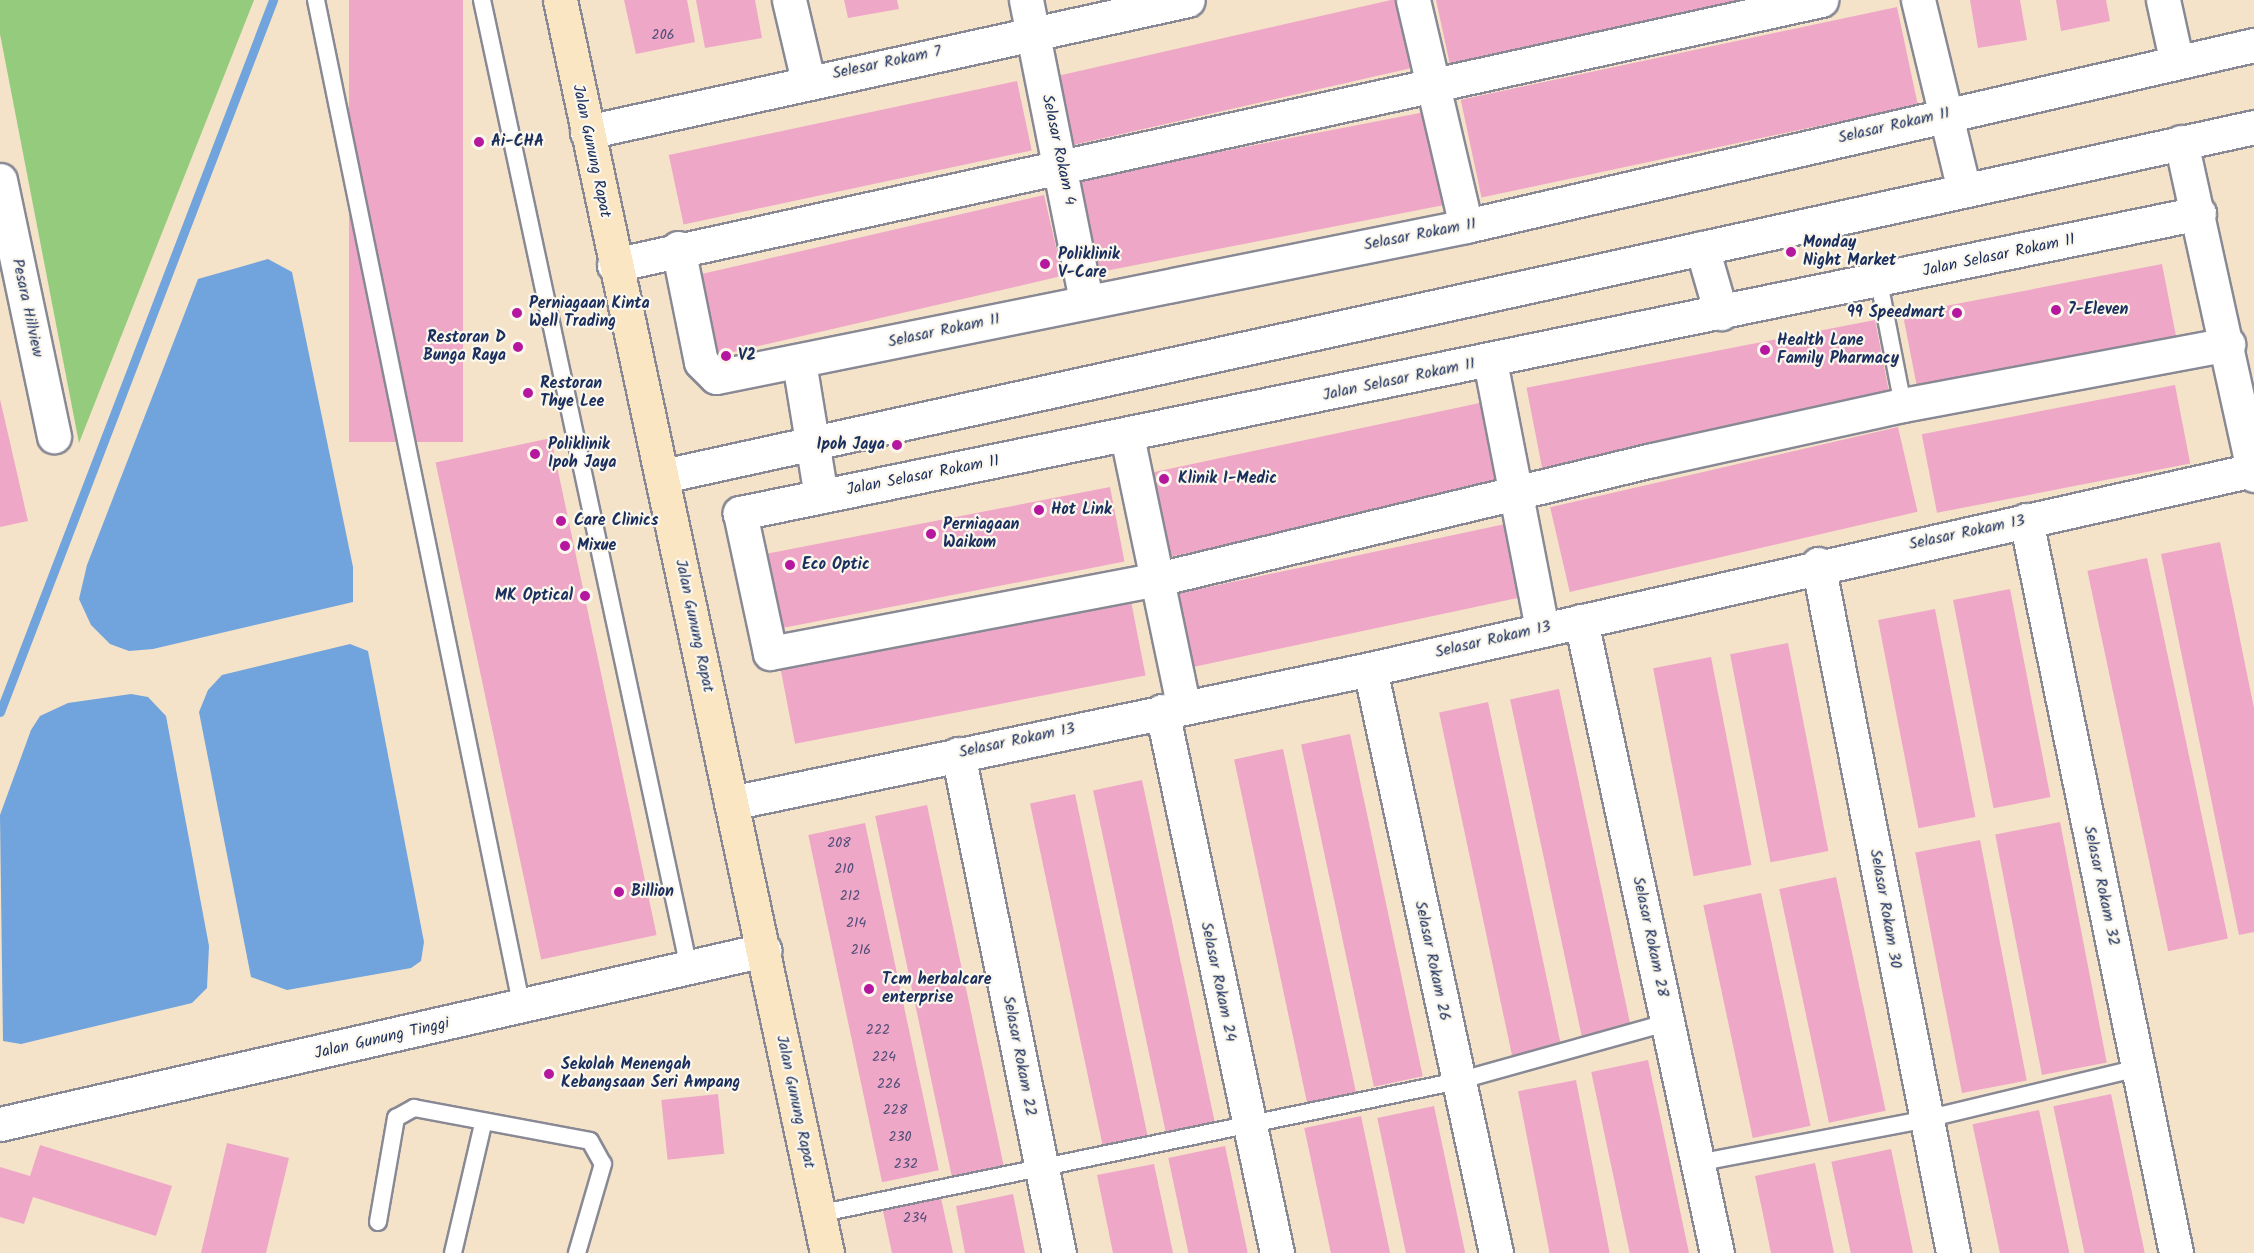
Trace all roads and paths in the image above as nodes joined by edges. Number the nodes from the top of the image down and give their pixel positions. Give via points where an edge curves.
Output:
1 (316, 0) edge
2 (482, 0) edge
3 (560, 0) edge
4 (789, 0) edge
5 (1026, 0) edge
6 (1188, 0) edge
7 (1413, 0) edge
8 (1821, 0) edge
9 (1918, 0) edge
10 (2163, 0) edge
11 (1033, 32) junction
12 (2254, 45) edge
13 (2176, 59) junction
14 (807, 81) junction
15 (1431, 89) junction
16 (1947, 114) junction
17 (587, 132) junction
18 (2252, 136) edge
19 (2181, 141) junction
20 (1062, 164) junction
21 (0, 180) edge
22 (1964, 190) junction
23 (2199, 213) junction
24 (1467, 226) junction
25 (678, 248) junction
26 (1702, 248) junction
27 (614, 264) junction
28 (1879, 282) junction
29 (1086, 301) junction
30 (1721, 313) junction
31 (2228, 344) junction
32 (1490, 361) junction
33 (799, 362) junction
34 (1903, 405) junction
35 (54, 436) dead end
36 (1127, 436) junction
37 (811, 443) junction
38 (2253, 472) edge
39 (663, 476) junction
40 (1520, 493) junction
41 (821, 496) junction
42 (2026, 520) junction
43 (1818, 564) junction
44 (1158, 579) junction
45 (1581, 621) junction
46 (1542, 628) junction
47 (1370, 669) junction
48 (1172, 708) junction
49 (958, 754) junction
50 (731, 803) junction
51 (764, 950) junction
52 (688, 968) junction
53 (522, 1008) junction
54 (1669, 1022) junction
55 (2139, 1068) junction
56 (1458, 1081) junction
57 (1922, 1120) junction
58 (1248, 1123) junction
59 (0, 1124) edge
60 (483, 1124) junction
61 (1697, 1164) junction
62 (1041, 1168) junction
63 (818, 1214) junction
64 (378, 1222) dead end
65 (453, 1253) edge
66 (577, 1253) edge
67 (827, 1253) edge
68 (1059, 1253) edge
69 (1277, 1253) edge
70 (1496, 1253) edge
71 (1717, 1253) edge
72 (1953, 1253) edge
73 (2176, 1253) edge

1 - 53 lane
2 - 52 lane
3 - 17 street, Jalan Gunung Rapat
4 - 14 street
5 - 11 street, Selasar Rokam 4
6 - 11 street, Selesar Rokam 7
7 - 15 street
8 - 15 street
9 - 16 street
10 - 13 street
11 - 14 street, Selesar Rokam 7
11 - 20 street, Selasar Rokam 4
12 - 13 street, Selasar Rokam 11
13 - 16 street, Selasar Rokam 11 via 2066,90
14 - 17 street, Selesar Rokam 7
15 - 20 street
15 - 24 street
16 - 22 street
16 - 24 street, Selasar Rokam 11
17 - 27 street, Jalan Gunung Rapat
18 - 19 street
19 - 22 street
19 - 23 street
20 - 25 street
20 - 29 street, Selasar Rokam 4
21 - 35 street, Pesara Hillview
22 - 26 street
23 - 28 street, Jalan Selasar Rokam 11
23 - 31 street
24 - 29 street, Selasar Rokam 11
25 - 27 street
25 - 33 street, Selasar Rokam 11 via 701,362 716,377
26 - 30 street
26 - 37 street
27 - 39 street, Jalan Gunung Rapat
28 - 30 street, Jalan Selasar Rokam 11
28 - 34 lane
29 - 33 street, Selasar Rokam 11
30 - 32 street, Jalan Selasar Rokam 11
31 - 34 street
31 - 38 street
32 - 36 street, Jalan Selasar Rokam 11
32 - 40 street
33 - 37 street
34 - 40 street
36 - 41 street, Jalan Selasar Rokam 11
36 - 44 street, Selasar Rokam 24
37 - 39 street
37 - 41 street
38 - 42 street, Selasar Rokam 13
39 - 50 street, Jalan Gunung Rapat
40 - 44 street
40 - 46 street
41 - 44 street, Jalan Selasar Rokam 11 via 740,513 770,653
42 - 43 street, Selasar Rokam 13
42 - 55 street, Selasar Rokam 32
43 - 45 street, Selasar Rokam 13
43 - 57 street, Selasar Rokam 30
44 - 48 street, Selasar Rokam 24
45 - 46 street, Selasar Rokam 13
45 - 54 street, Selasar Rokam 28
46 - 47 street, Selasar Rokam 13
47 - 48 street, Selasar Rokam 13
47 - 56 street, Selasar Rokam 26
48 - 49 street, Selasar Rokam 13
48 - 58 street, Selasar Rokam 24
49 - 50 street, Selasar Rokam 13
49 - 62 street, Selasar Rokam 22
50 - 51 street, Jalan Gunung Rapat
51 - 52 street, Jalan Gunung Tinggi
51 - 63 street, Jalan Gunung Rapat
52 - 53 street, Jalan Gunung Tinggi
53 - 59 street, Jalan Gunung Tinggi
54 - 56 lane
54 - 61 street, Selasar Rokam 28
55 - 57 lane
55 - 73 street, Selasar Rokam 32
56 - 58 lane
56 - 70 street, Selasar Rokam 26
57 - 61 lane
57 - 72 street, Selasar Rokam 30
58 - 62 lane
58 - 69 street, Selasar Rokam 24
60 - 64 lane via 414,1108 403,1111 396,1118
60 - 65 lane
60 - 66 lane via 590,1141 600,1152 603,1164
61 - 71 street, Selasar Rokam 28
62 - 63 lane
62 - 68 street, Selasar Rokam 22
63 - 67 street, Jalan Gunung Rapat

